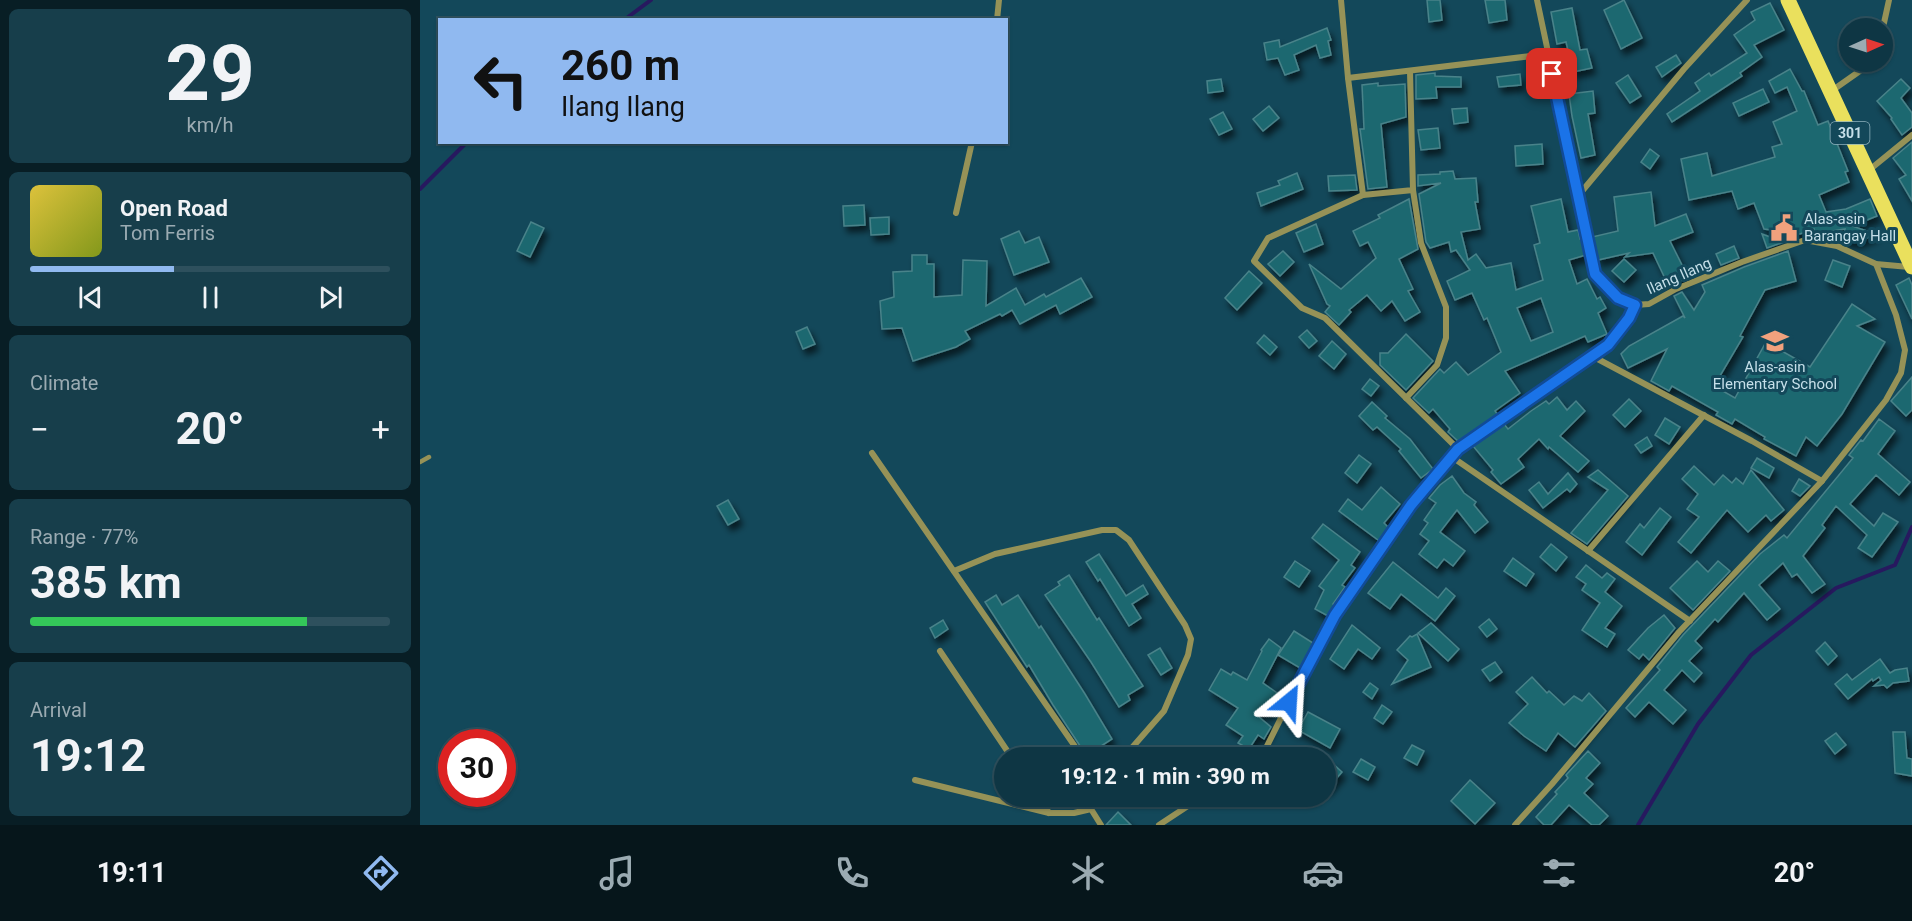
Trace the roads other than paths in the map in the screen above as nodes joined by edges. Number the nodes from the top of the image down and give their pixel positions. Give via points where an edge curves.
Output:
1 (999, 0) edge
2 (1341, 0) edge
3 (1537, 0) edge
4 (1747, 0) edge
5 (1788, 0) edge
6 (1889, 0) edge
7 (997, 18) edge
8 (1885, 18) edge
9 (1548, 54) junction
10 (1410, 72) junction
11 (1858, 72) edge
12 (1348, 78) junction
13 (1830, 92) junction
14 (1912, 135) edge
15 (972, 144) edge
16 (1868, 172) junction
17 (1413, 190) junction
18 (1363, 195) junction
19 (1578, 196) junction
20 (956, 213) dead end
21 (1876, 264) junction
22 (1912, 267) edge
23 (1635, 305) junction
24 (1593, 356) junction
25 (1406, 398) junction
26 (1704, 415) junction
27 (1458, 449) junction
28 (872, 453) dead end
29 (429, 457) dead end
30 (1452, 457) junction
31 (420, 462) edge
32 (1822, 481) junction
33 (1588, 551) junction
34 (954, 571) junction
35 (1690, 621) junction
36 (940, 651) dead end
37 (1005, 747) edge
38 (1075, 747) edge
39 (1133, 747) edge
40 (1266, 747) edge
41 (915, 780) dead end
42 (1045, 807) edge
43 (1186, 807) edge
44 (1091, 809) joint
45 (1049, 813) junction
46 (1101, 825) edge
47 (1159, 825) edge
48 (1515, 825) edge

1 - 7 street
2 - 12 street
3 - 9 street, Ilang Ilang
4 - 19 street
5 - 13 main road, 301
6 - 8 street
9 - 10 street
9 - 19 street, Ilang Ilang
10 - 12 street
10 - 17 street
11 - 13 street
12 - 18 street
13 - 16 main road, 301
14 - 16 street
15 - 20 street
16 - 22 main road, 301
17 - 18 street
17 - 25 street via 1421,243 1446,307 1446,338 1437,365
18 - 25 street via 1268,238 1254,261 1302,308 1325,318
19 - 23 street, Ilang Ilang via 1595,274 1618,298
21 - 22 street, Ilang Ilang
21 - 23 street, Ilang Ilang via 1838,246 1805,240 1742,262 1648,304
21 - 32 street via 1905,350 1901,373 1886,400
23 - 24 street via 1608,345
24 - 26 street
24 - 27 street
25 - 27 street
26 - 32 street
26 - 33 street
27 - 30 street
28 - 34 street
29 - 31 lane
30 - 33 street
30 - 40 street via 1411,505 1335,615
32 - 35 street
33 - 35 street
34 - 38 street
34 - 39 street via 995,554 1102,530 1116,530 1129,540 1191,639 1164,711
35 - 48 street
36 - 37 street
41 - 45 street
42 - 45 street
43 - 47 street
44 - 45 street
44 - 46 street

